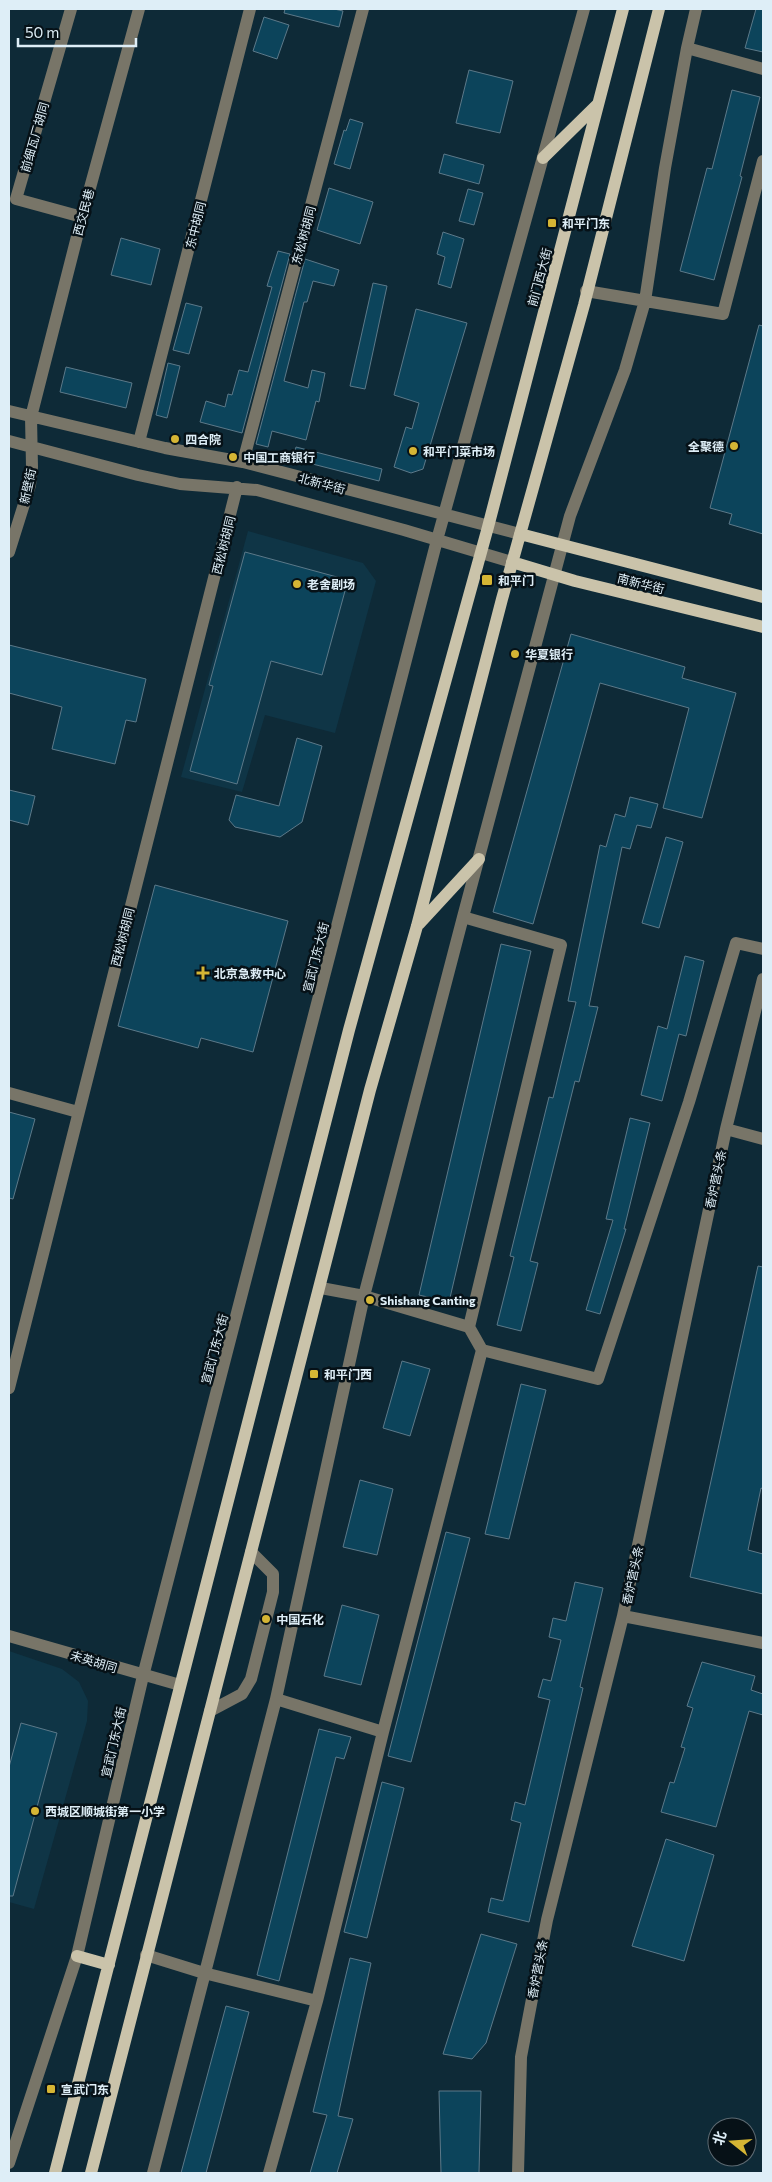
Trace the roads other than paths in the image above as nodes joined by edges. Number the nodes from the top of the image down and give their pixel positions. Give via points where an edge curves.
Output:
1 (71, 9) edge
2 (139, 9) edge
3 (250, 9) edge
4 (363, 9) edge
5 (584, 9) edge
6 (623, 9) edge
7 (659, 9) edge
8 (696, 9) edge
9 (687, 48) junction
10 (763, 69) edge
11 (598, 104) junction
12 (542, 158) junction
13 (763, 161) edge
14 (82, 216) junction
15 (586, 291) junction
16 (645, 301) junction
17 (9, 412) edge
18 (31, 417) junction
19 (9, 441) edge
20 (139, 442) junction
21 (31, 447) junction
22 (243, 462) junction
23 (237, 487) junction
24 (444, 516) junction
25 (488, 527) junction
26 (520, 534) junction
27 (437, 540) junction
28 (563, 545) junction
29 (9, 552) edge
30 (481, 553) junction
31 (512, 562) junction
32 (555, 575) junction
33 (763, 597) edge
34 (763, 627) edge
35 (479, 858) junction
36 (463, 917) junction
37 (417, 926) junction
38 (763, 949) edge
39 (763, 979) edge
40 (9, 1092) edge
41 (78, 1112) junction
42 (726, 1129) junction
43 (763, 1139) edge
44 (320, 1288) junction
45 (364, 1296) junction
46 (469, 1327) junction
47 (482, 1350) junction
48 (9, 1388) edge
49 (252, 1552) junction
50 (623, 1616) junction
51 (9, 1636) edge
52 (763, 1643) edge
53 (143, 1676) junction
54 (180, 1685) junction
55 (276, 1699) junction
56 (210, 1711) junction
57 (383, 1732) junction
58 (146, 1955) junction
59 (77, 1956) junction
60 (109, 1965) junction
61 (204, 1973) junction
62 (317, 2001) junction
63 (9, 2163) edge
64 (93, 2169) edge
65 (55, 2173) edge
66 (153, 2173) edge
67 (268, 2173) edge
68 (518, 2173) edge

1 - 14 street, 前细瓦厂胡同 via 16,199
2 - 14 street, 西交民巷
3 - 20 street, 东中胡同
4 - 22 street, 东松树胡同
5 - 12 street
6 - 11 main road, 前门西大街
7 - 15 main road
8 - 9 street
9 - 10 street
9 - 16 street
11 - 12 main road
11 - 25 main road, 前门西大街
12 - 24 street
13 - 16 street via 723,314
14 - 18 street, 西交民巷
15 - 16 street
15 - 26 main road
16 - 28 street via 625,370 570,516
17 - 18 street, 北新华街
18 - 20 street, 北新华街
18 - 21 street, 新壁街
19 - 21 street, 北新华街
20 - 22 street, 北新华街
21 - 23 street, 北新华街 via 180,484
21 - 29 street, 新壁街 via 30,485
22 - 24 street, 北新华街
23 - 27 street, 北新华街
23 - 41 street, 西松树胡同
24 - 25 street, 北新华街
24 - 27 street
25 - 26 street, 北新华街
25 - 30 main road, 前门西大街
26 - 28 main road, 南新华街
26 - 31 main road
27 - 30 street, 北新华街
27 - 53 street, 宣武门东大街
28 - 32 street
28 - 33 main road, 南新华街
30 - 31 street, 北新华街
30 - 54 main road via 349,1030
31 - 32 main road, 南新华街
31 - 37 main road
32 - 34 main road, 南新华街
32 - 35 street
35 - 36 street
35 - 37 main road
36 - 45 street
36 - 46 street via 561,945
37 - 44 main road via 370,1090
38 - 47 street via 736,944 689,1102 598,1379
39 - 42 street, 香炉营头条
40 - 41 street
41 - 48 street, 西松树胡同
42 - 43 street
42 - 50 street, 香炉营头条
44 - 45 street
44 - 49 main road
45 - 46 street
45 - 55 street
46 - 47 street
47 - 57 street
49 - 56 main road
49 - 56 street via 273,1574 273,1592 251,1679 242,1694
50 - 52 street
50 - 68 street, 香炉营头条 via 547,1920 524,2037
51 - 53 street, 未英胡同
53 - 54 street, 未英胡同
53 - 59 street, 宣武门东大街
54 - 60 main road
55 - 57 street
55 - 61 street
56 - 58 main road
57 - 62 street
58 - 61 street
58 - 64 main road
59 - 60 main road
59 - 63 street, 宣武门东大街
60 - 65 main road
61 - 62 street
61 - 66 street
62 - 67 street

